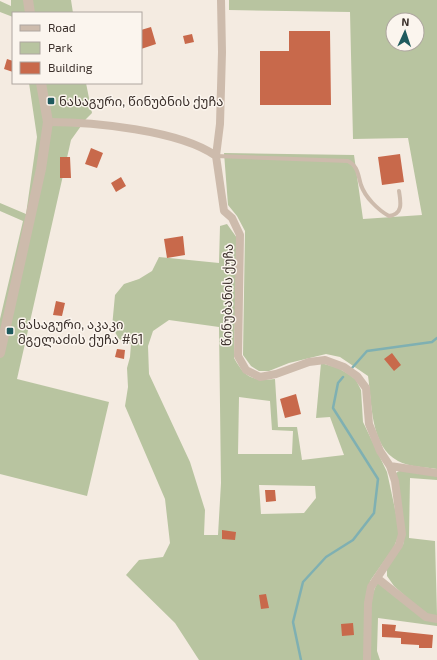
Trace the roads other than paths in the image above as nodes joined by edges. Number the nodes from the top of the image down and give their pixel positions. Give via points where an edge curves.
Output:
1 (28, 0) edge
2 (221, 0) edge
3 (30, 12) edge
4 (41, 84) edge
5 (48, 122) junction
6 (216, 156) junction
7 (399, 191) dead end
8 (0, 354) edge
9 (390, 466) junction
10 (437, 473) edge
11 (377, 578) junction
12 (437, 619) edge
13 (367, 660) edge

1 - 3 street
2 - 6 street, წინუბანის ქუჩა via 220,124
4 - 5 street
5 - 6 street via 79,122 168,137 208,150
5 - 8 street via 41,169
6 - 7 lane via 348,161 353,163 358,171 366,194 389,216 400,211
6 - 9 street, წინუბანის ქუჩა via 224,211 232,218 240,235 240,360 246,370 260,377 309,362 325,360 351,371 366,388 369,424 380,451
9 - 10 street
9 - 11 street, წინუბანის ქუჩა via 395,481 402,534 399,545
11 - 12 street via 426,617
11 - 13 street, წინუბანის ქუჩა via 371,587 368,603

